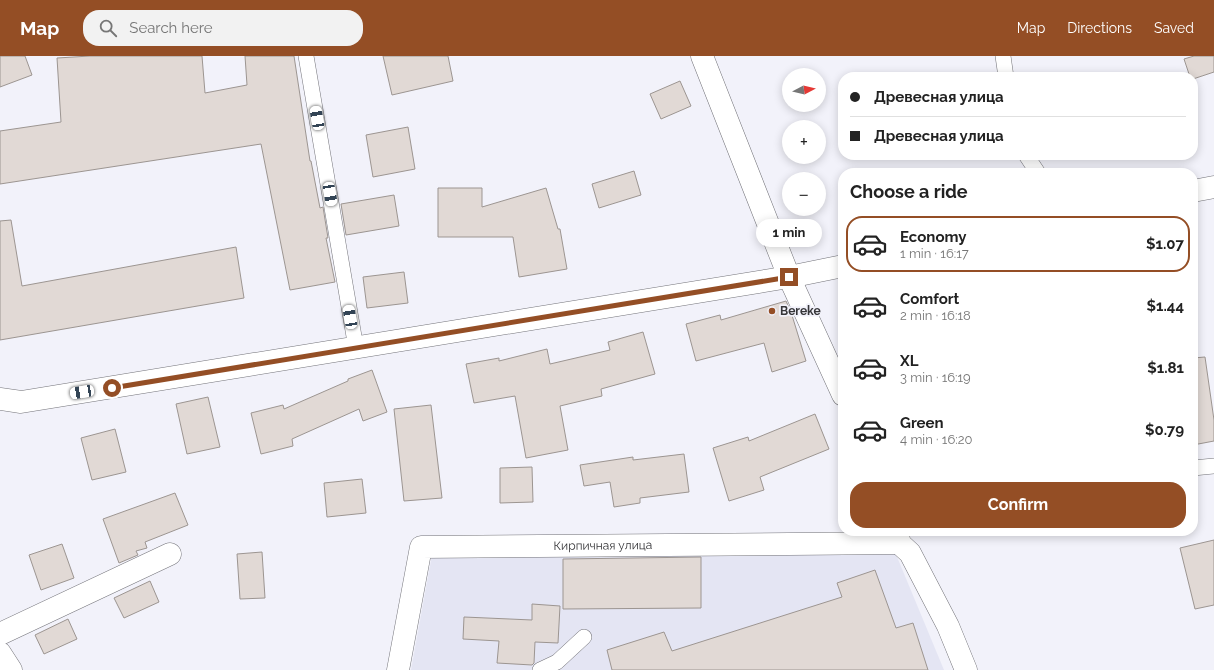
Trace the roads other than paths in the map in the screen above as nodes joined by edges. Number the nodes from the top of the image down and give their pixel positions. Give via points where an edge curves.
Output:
1 (306, 56) edge
2 (702, 56) edge
3 (1004, 56) edge
4 (1006, 72) edge
5 (1214, 187) edge
6 (1198, 190) edge
7 (838, 267) edge
8 (789, 277) junction
9 (356, 348) junction
10 (838, 384) edge
11 (0, 398) edge
12 (1214, 466) edge
13 (1198, 468) edge
14 (898, 537) edge
15 (170, 554) dead end
16 (0, 634) edge
17 (584, 637) dead end
18 (0, 653) edge
19 (11, 670) edge
20 (398, 670) edge
21 (540, 670) edge
22 (966, 670) edge

1 - 9 lane
2 - 8 street
3 - 4 lane
5 - 6 street
7 - 8 street
8 - 9 street
8 - 10 street
9 - 11 street via 21,402
12 - 13 lane
14 - 20 street, Кирпичная улица via 421,547
14 - 22 street via 910,553 948,626
15 - 16 street
17 - 21 lane via 557,662
18 - 19 street

